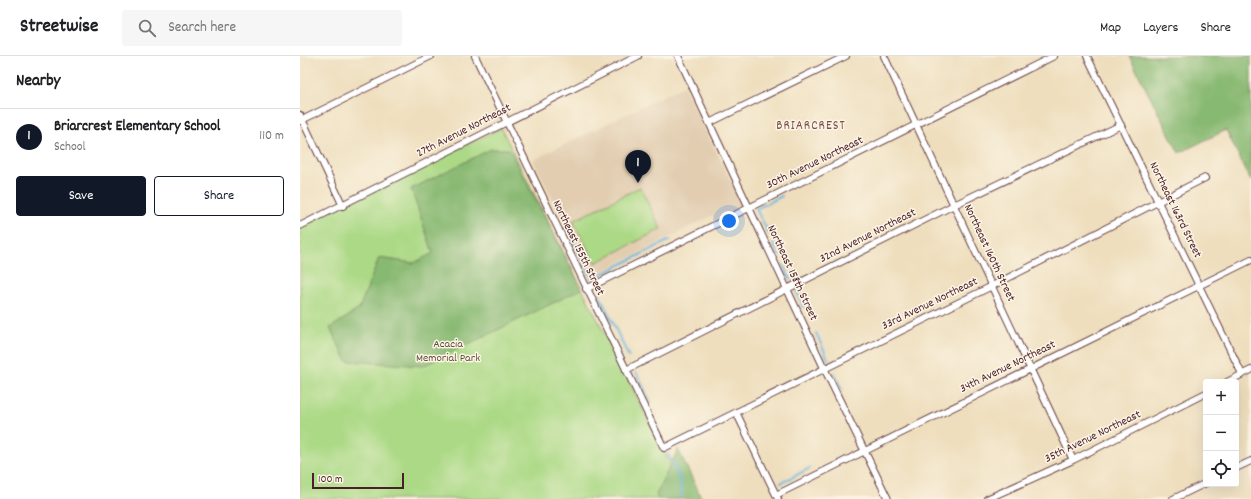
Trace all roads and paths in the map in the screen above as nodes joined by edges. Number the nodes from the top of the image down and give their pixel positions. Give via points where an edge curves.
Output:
1 (431, 56) edge
2 (474, 56) edge
3 (638, 56) edge
4 (678, 56) edge
5 (846, 56) edge
6 (884, 56) edge
7 (1054, 56) edge
8 (1087, 56) edge
9 (301, 119) edge
10 (506, 122) junction
11 (709, 123) junction
12 (916, 125) junction
13 (1121, 125) junction
14 (1205, 178) dead end
15 (1158, 202) junction
16 (954, 205) junction
17 (343, 206) junction
18 (749, 208) junction
19 (300, 226) edge
20 (1251, 260) edge
21 (992, 286) junction
22 (1199, 286) junction
23 (586, 289) junction
24 (788, 289) junction
25 (824, 368) junction
26 (1030, 368) junction
27 (626, 370) junction
28 (1251, 370) edge
29 (1242, 374) junction
30 (1233, 379) edge
31 (1203, 395) edge
32 (736, 412) junction
33 (664, 448) joint
34 (865, 451) junction
35 (1073, 460) junction
36 (1251, 461) edge
37 (1239, 467) edge
38 (1203, 484) edge
39 (777, 497) edge
40 (888, 499) edge
41 (988, 499) edge
42 (1173, 499) edge

1 - 9 street
2 - 10 street, Northeast 155th Street
3 - 10 street, 27th Avenue Northeast
4 - 11 street, Northeast 158th Street
5 - 11 street
6 - 12 street, Northeast 160th Street
7 - 12 street, 30th Avenue Northeast
8 - 13 street, Northeast 163rd Street
9 - 17 street
10 - 17 street, 27th Avenue Northeast
10 - 23 street, Northeast 155th Street
11 - 18 street, Northeast 158th Street
12 - 16 street, Northeast 160th Street
12 - 18 street, 30th Avenue Northeast
13 - 15 street, Northeast 163rd Street
13 - 16 street, 32nd Avenue Northeast
14 - 15 street, 33rd Avenue Northeast
15 - 21 street, 33rd Avenue Northeast
15 - 22 street, Northeast 163rd Street
16 - 21 street, Northeast 160th Street
16 - 24 street, 32nd Avenue Northeast
17 - 19 street, 27th Avenue Northeast
18 - 23 street, 30th Avenue Northeast
18 - 24 street, Northeast 158th Street
20 - 22 street, 34th Avenue Northeast
21 - 25 street, 33rd Avenue Northeast
21 - 26 street, Northeast 160th Street
22 - 26 street, 34th Avenue Northeast
22 - 29 street, Northeast 163rd Street
23 - 27 street, Northeast 155th Street
24 - 25 street, Northeast 158th Street
24 - 27 street, 32nd Avenue Northeast
25 - 32 street, 33rd Avenue Northeast
25 - 34 street, Northeast 158th Street
26 - 34 street, 34th Avenue Northeast
26 - 35 street, Northeast 160th Street
27 - 33 street, Northeast 155th Street
28 - 29 street
29 - 30 street
31 - 35 street, 35th Avenue Northeast
32 - 33 street, 33rd Avenue Northeast
32 - 39 street
34 - 39 street, 34th Avenue Northeast
34 - 40 street, Northeast 158th Street
35 - 41 street, 35th Avenue Northeast
36 - 37 street
38 - 42 street

